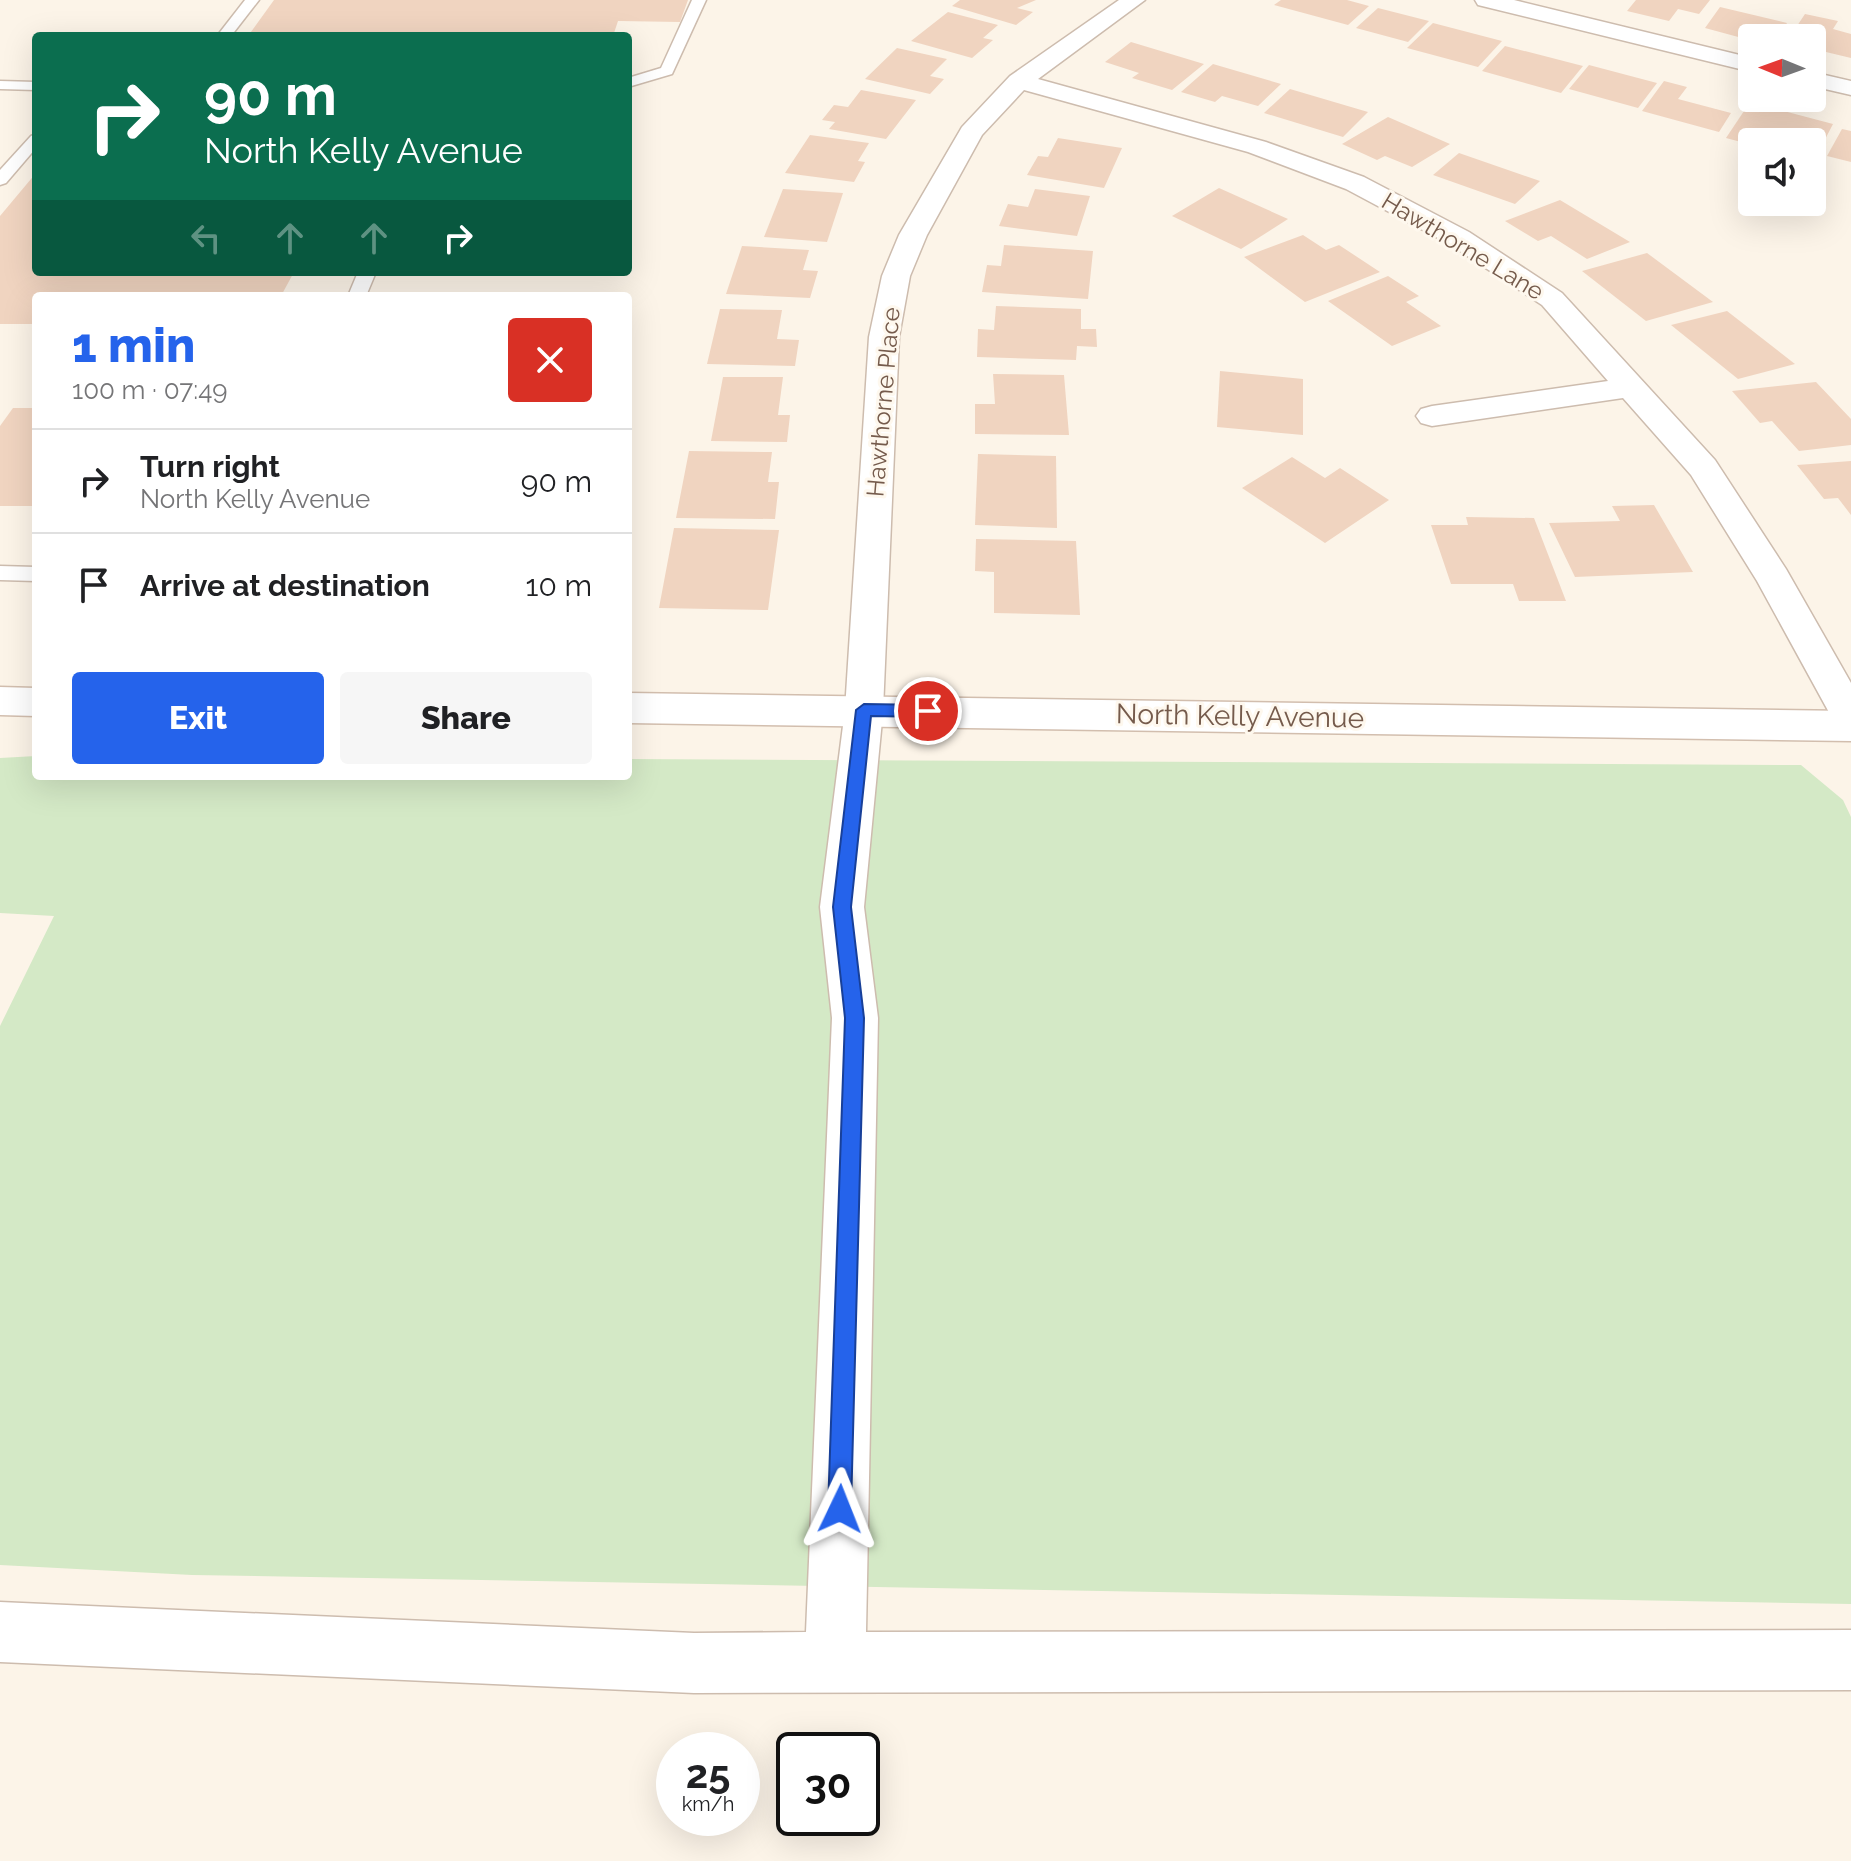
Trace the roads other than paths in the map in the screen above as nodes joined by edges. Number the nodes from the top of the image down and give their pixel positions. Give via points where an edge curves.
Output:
1 (252, 0) edge
2 (699, 0) edge
3 (1134, 0) edge
4 (1486, 0) edge
5 (227, 32) edge
6 (1738, 62) edge
7 (1019, 81) junction
8 (632, 82) edge
9 (1826, 82) edge
10 (0, 85) edge
11 (32, 86) edge
12 (1851, 88) edge
13 (32, 144) edge
14 (0, 180) edge
15 (1634, 387) junction
16 (1432, 416) dead end
17 (0, 573) edge
18 (32, 574) edge
19 (0, 701) edge
20 (32, 702) edge
21 (632, 708) edge
22 (864, 710) junction
23 (1851, 717) edge
24 (1851, 726) edge
25 (0, 1632) edge
26 (1851, 1660) edge
27 (835, 1662) junction

1 - 5 lane
2 - 8 lane via 667,71
3 - 7 street, Hawthorne Place
4 - 6 street
7 - 15 street, Hawthorne Lane via 1257,147 1355,183 1459,238 1552,299
7 - 22 street, Hawthorne Place via 963,144 896,276 884,337
9 - 12 street
10 - 11 lane
13 - 14 lane
15 - 16 street
15 - 23 street, Hawthorne Lane via 1703,468
17 - 18 lane
19 - 20 street
21 - 22 street, North Kelly Avenue
22 - 24 street, North Kelly Avenue
22 - 27 street, Hawthorne Place via 842,907 855,1018
25 - 27 street via 694,1663
26 - 27 street

